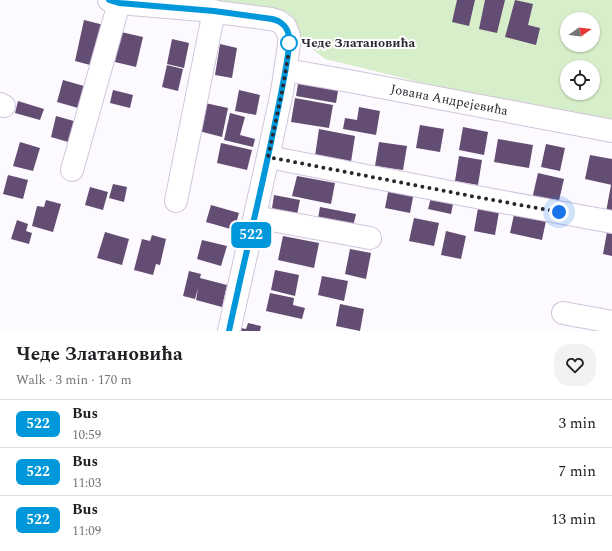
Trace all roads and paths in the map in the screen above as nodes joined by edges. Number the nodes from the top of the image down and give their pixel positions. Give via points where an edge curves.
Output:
1 (114, 1) edge
2 (207, 7) edge
3 (286, 70) junction
4 (612, 131) edge
5 (268, 157) junction
6 (72, 170) dead end
7 (176, 201) dead end
8 (255, 217) junction
9 (612, 222) edge
10 (370, 238) dead end
11 (563, 313) dead end
12 (612, 322) edge
13 (229, 331) edge

1 - 2 street
1 - 6 street
2 - 3 street via 272,19 285,26 290,45
2 - 7 street
3 - 4 street, Јована Андрејевића
3 - 5 street
5 - 8 street
5 - 9 street
8 - 10 street
8 - 13 street
11 - 12 street

